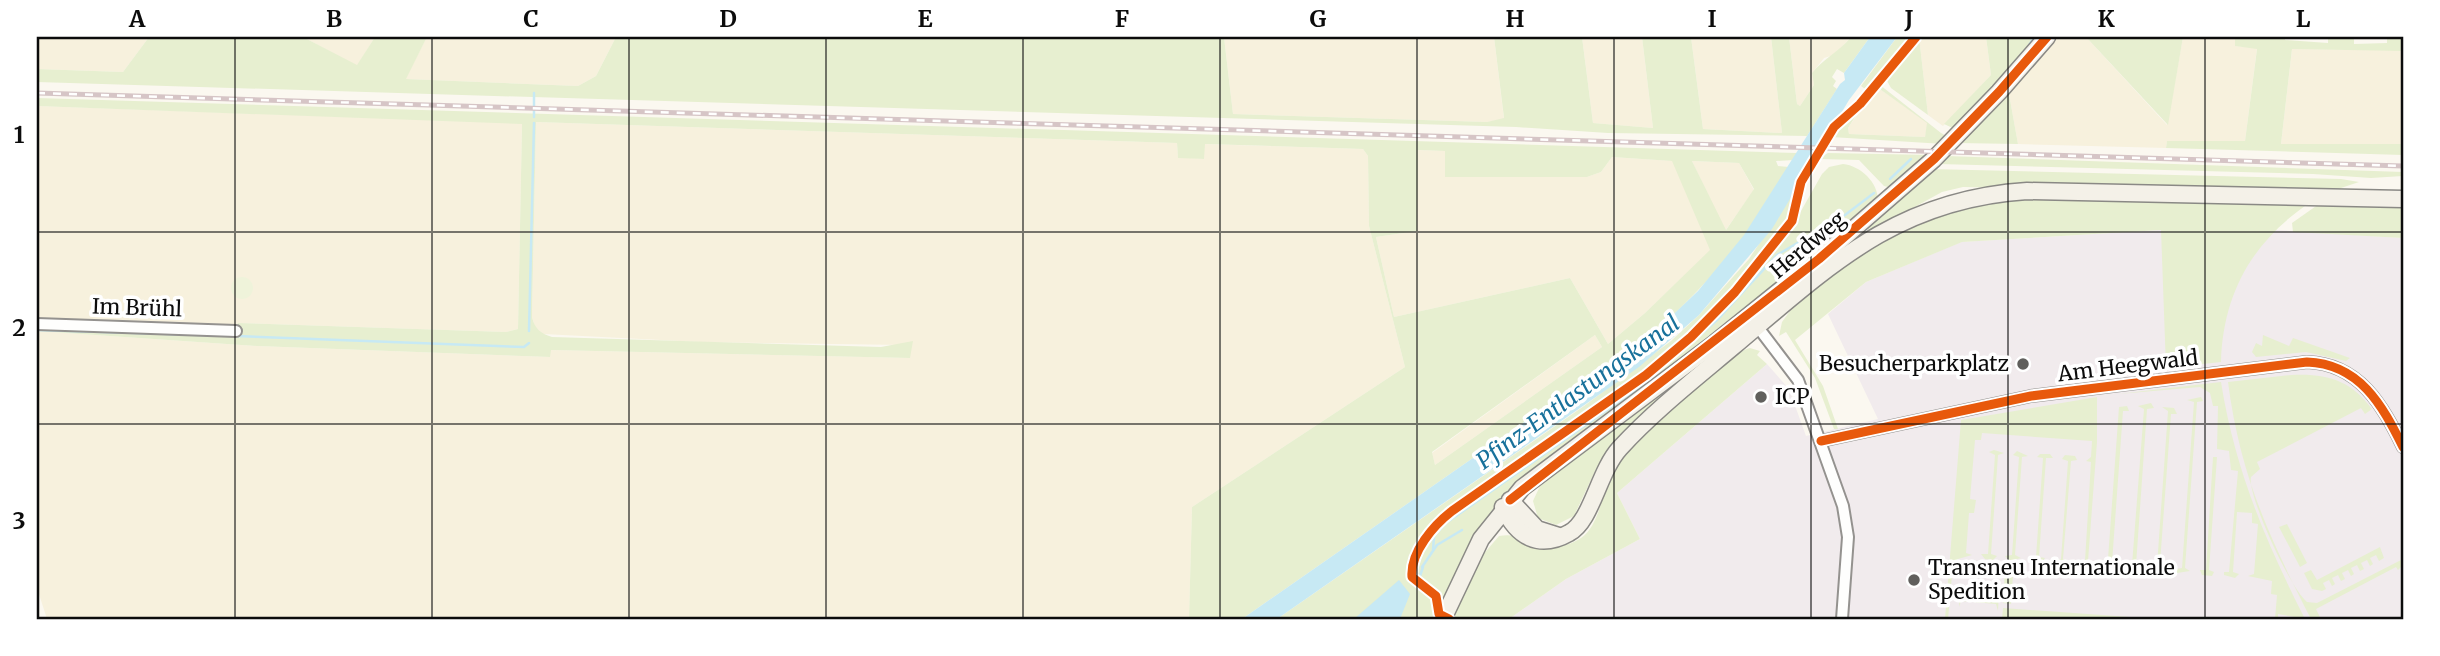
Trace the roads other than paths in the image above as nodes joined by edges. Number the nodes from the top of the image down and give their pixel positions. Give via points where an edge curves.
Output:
1 (2047, 37) edge
2 (2403, 201) edge
3 (37, 324) edge
4 (1757, 326) junction
5 (236, 331) dead end
6 (1821, 442) junction
7 (2403, 447) edge
8 (1506, 503) junction
9 (1520, 533) junction
10 (1561, 536) junction
11 (1480, 538) junction
12 (1443, 619) edge
13 (1842, 619) edge

1 - 8 main road, Herdweg via 1926,166 1819,259
2 - 4 main road via 2051,191 1972,197 1917,214 1870,237
3 - 5 street, Im Brühl
4 - 6 street via 1798,380
4 - 10 main road via 1623,445 1604,469 1586,516
6 - 7 street, Am Heegwald via 2031,396 2307,362 2335,367 2362,383 2384,410
6 - 13 street via 1846,521
8 - 9 main road
8 - 10 main road via 1542,533
8 - 11 main road, Herdweg
9 - 10 main road via 1540,542
9 - 11 main road
11 - 12 main road, Herdweg

